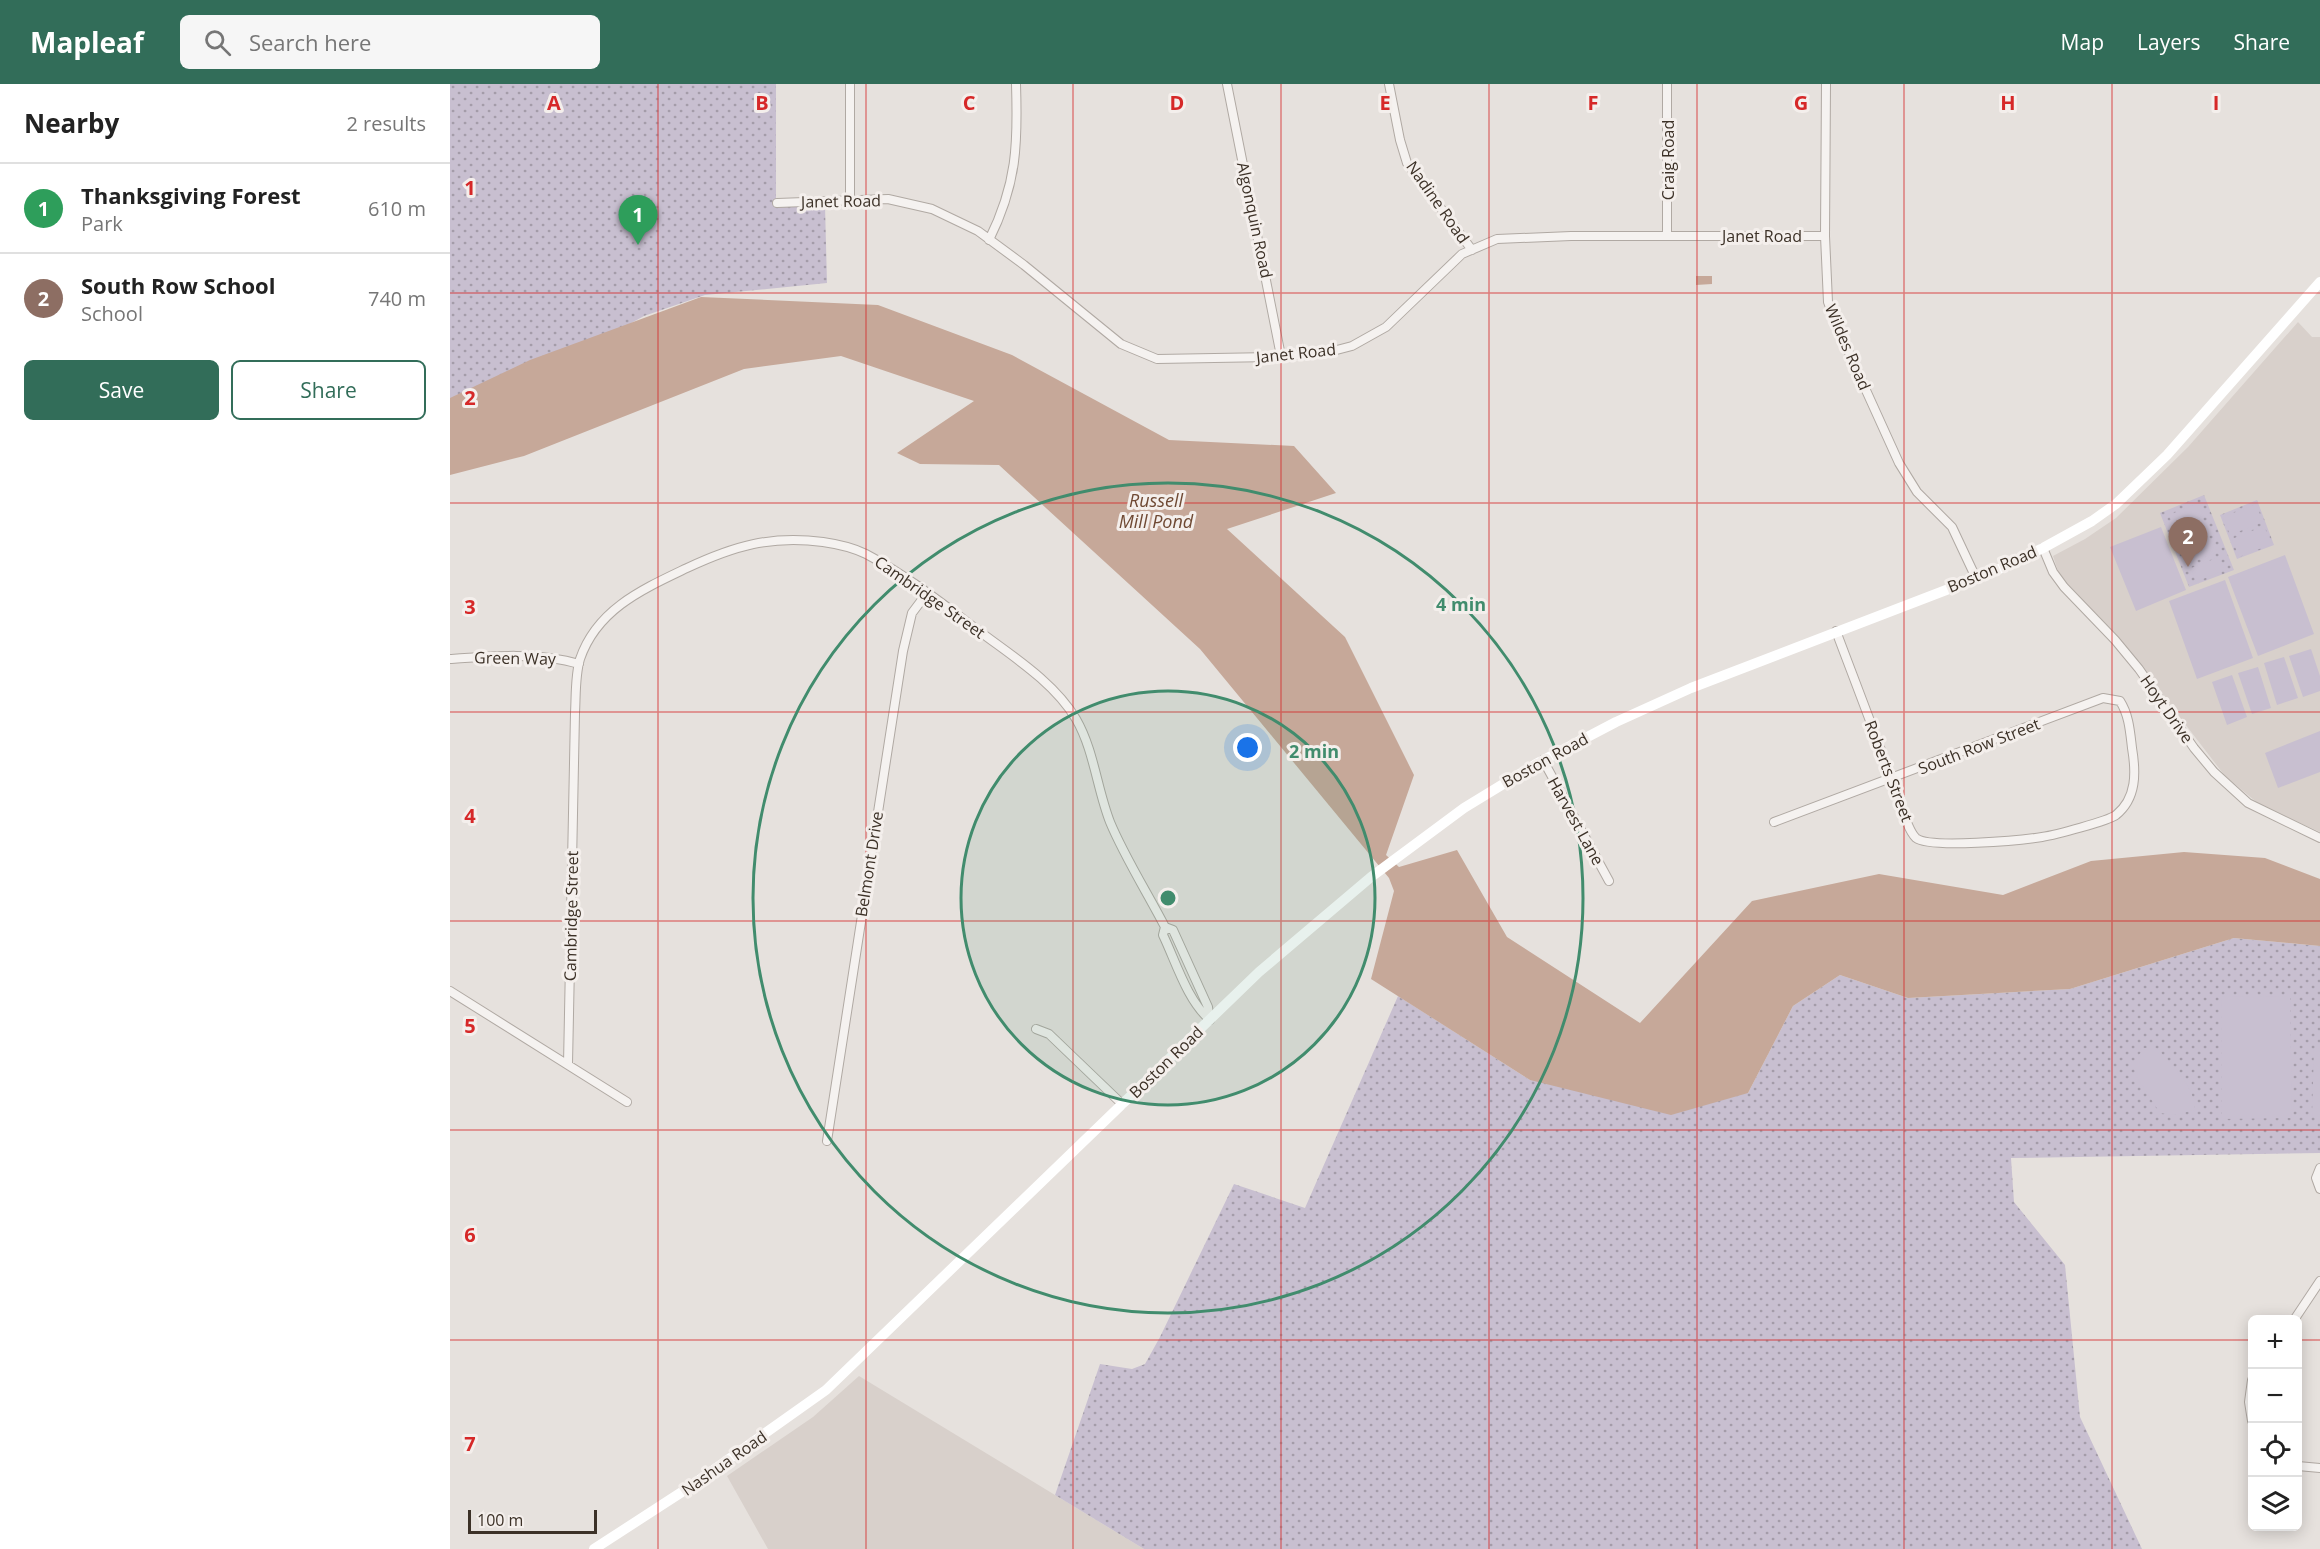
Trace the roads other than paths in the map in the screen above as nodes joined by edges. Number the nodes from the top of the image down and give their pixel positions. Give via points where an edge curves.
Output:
1 (850, 84) edge
2 (1016, 84) edge
3 (1227, 84) edge
4 (1389, 84) edge
5 (1667, 84) edge
6 (1826, 84) edge
7 (850, 199) junction
8 (777, 203) dead end
9 (1667, 236) junction
10 (1825, 237) junction
11 (989, 240) junction
12 (1472, 250) junction
13 (2320, 282) edge
14 (1281, 356) junction
15 (2043, 548) junction
16 (1976, 578) junction
17 (927, 593) junction
18 (1836, 631) junction
19 (450, 658) edge
20 (579, 664) junction
21 (2117, 700) joint
22 (1543, 760) junction
23 (1892, 780) junction
24 (1774, 822) dead end
25 (2320, 838) edge
26 (1609, 881) dead end
27 (450, 991) edge
28 (1210, 1020) junction
29 (1036, 1029) dead end
30 (568, 1064) junction
31 (627, 1102) dead end
32 (1122, 1104) junction
33 (827, 1141) dead end
34 (2320, 1168) edge
35 (2320, 1189) edge
36 (2320, 1281) edge
37 (2297, 1315) edge
38 (849, 1370) joint
39 (2302, 1466) edge
40 (2320, 1468) edge
41 (594, 1549) edge

1 - 7 street
2 - 11 street via 1018,136 1014,174 1001,217
3 - 14 street, Algonquin Road
4 - 12 street, Nadine Road via 1407,163
5 - 9 street, Craig Road
6 - 10 street, Wildes Road
7 - 8 street, Janet Road
7 - 11 street, Janet Road via 888,200 932,209
9 - 10 street, Janet Road
9 - 12 street, Janet Road via 1531,236 1497,239
10 - 16 street, Wildes Road via 1828,302 1840,333 1899,463 1917,492 1952,528
11 - 14 street, Janet Road via 1121,344 1157,359
12 - 14 street, Janet Road via 1462,254 1386,327 1352,346
13 - 15 main road, Boston Road via 2141,482 2092,521
15 - 16 main road, Boston Road
15 - 25 street, Hoyt Drive via 2064,587 2127,654 2214,772 2248,803
16 - 18 main road, Boston Road
17 - 20 street, Cambridge Street via 864,553 832,543 771,539 740,546 645,588 614,608 593,630
17 - 28 street, Cambridge Street via 1028,669 1054,691 1076,719 1111,823 1165,927 1163,935 1187,987 1200,1011
17 - 33 street, Belmont Drive via 912,614 903,651
18 - 22 main road, Boston Road via 1684,692
18 - 23 street, Roberts Street
19 - 20 street, Green Way via 561,658
20 - 30 street, Cambridge Street via 574,713
21 - 23 street, South Row Street via 2103,698
21 - 23 street, Roberts Street via 2127,711 2136,771 2125,806 2114,816 2044,837 1926,842 1917,839 1911,829
22 - 26 street, Harvest Lane
22 - 28 main road, Boston Road via 1464,808 1381,870 1320,918
23 - 24 street, South Row Street
27 - 30 street
28 - 32 main road, Boston Road
29 - 32 street via 1049,1034
30 - 31 street
32 - 38 main road, Boston Road
34 - 35 street via 2316,1178
36 - 37 street
38 - 41 main road, Nashua Road via 763,1437
39 - 40 street

